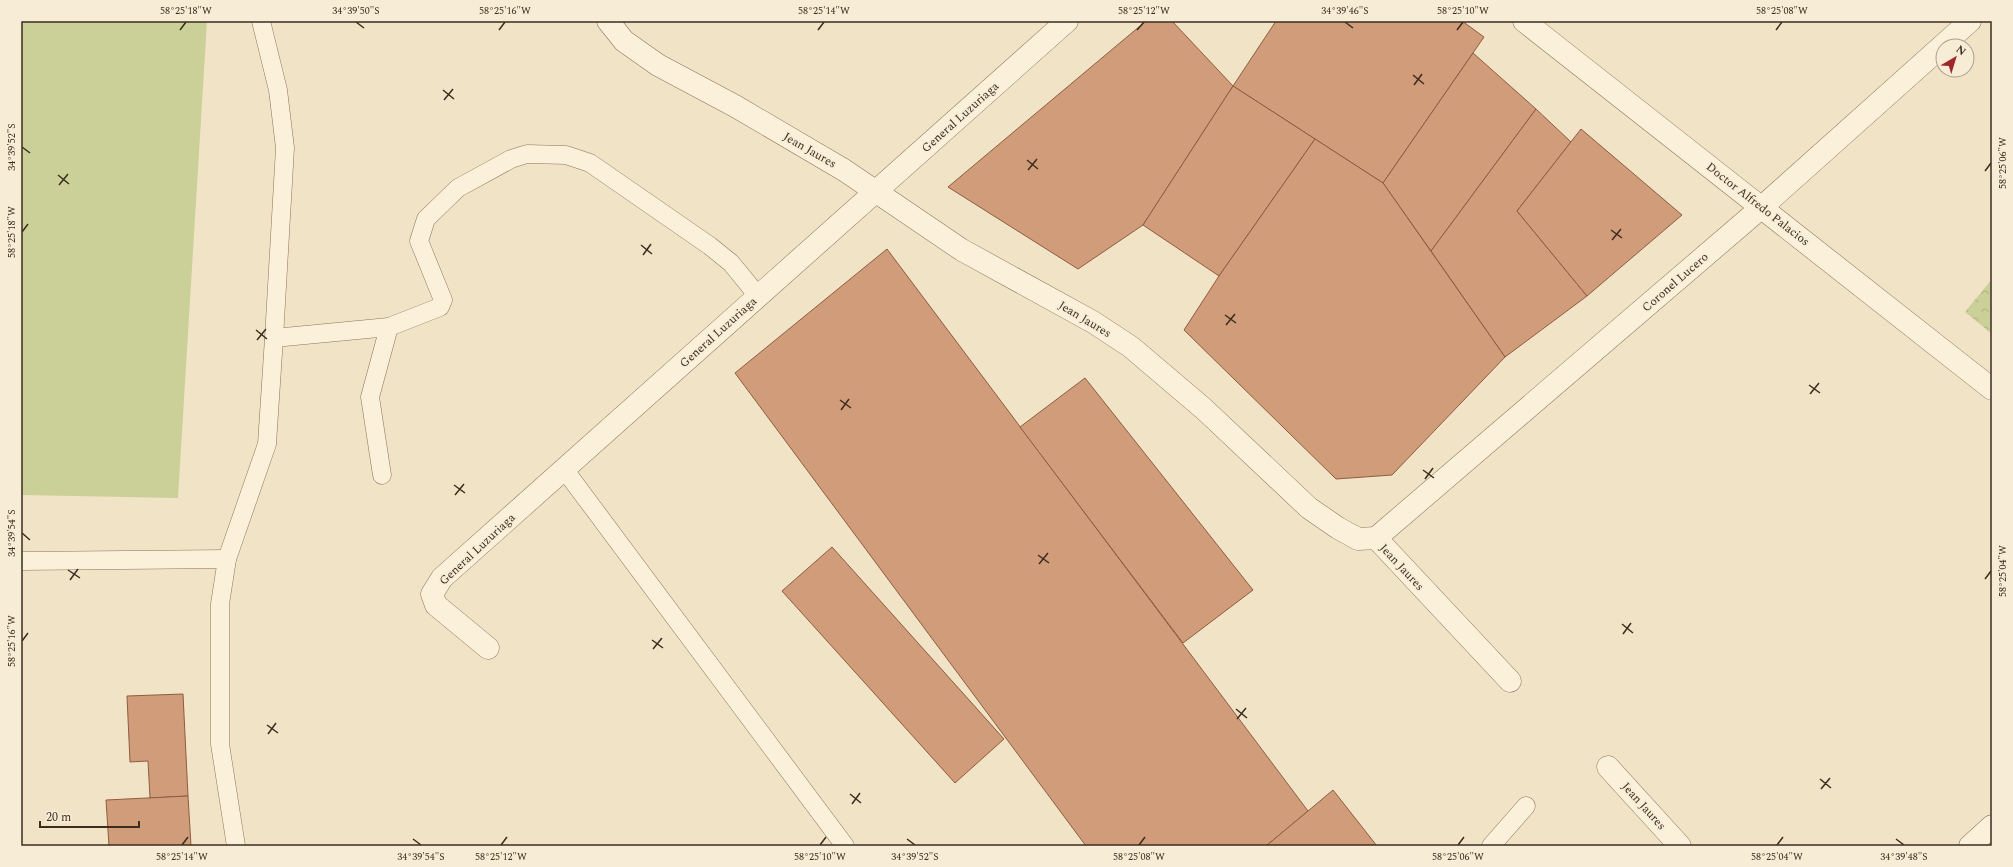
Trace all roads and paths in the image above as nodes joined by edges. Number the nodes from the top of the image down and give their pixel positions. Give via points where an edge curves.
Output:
1 (261, 21) edge
2 (608, 21) edge
3 (1067, 21) edge
4 (1524, 21) edge
5 (1970, 21) edge
6 (877, 192) junction
7 (1762, 207) junction
8 (758, 296) junction
9 (390, 327) junction
10 (274, 338) junction
11 (1992, 388) edge
12 (564, 469) junction
13 (382, 475) dead end
14 (1376, 538) junction
15 (227, 559) junction
16 (21, 561) edge
17 (488, 648) dead end
18 (1510, 681) dead end
19 (1608, 767) dead end
20 (1526, 806) dead end
21 (1992, 826) edge
22 (236, 846) edge
23 (845, 846) edge
24 (1491, 846) edge
25 (1680, 846) edge
26 (1970, 846) edge

1 - 10 lane via 278,90 285,148
2 - 6 street, Jean Jaures via 624,41 658,64 742,110
3 - 6 street, General Luzuriaga
4 - 7 street, Doctor Alfredo Palacios
5 - 7 street, Coronel Lucero
6 - 8 street, General Luzuriaga
6 - 14 street, Jean Jaures via 962,250 1094,322 1131,348 1204,409 1309,508 1358,539
7 - 11 street, Doctor Alfredo Palacios
7 - 14 street, Coronel Lucero
8 - 9 lane via 731,264 710,246 590,163 566,155 527,154 511,159 458,188 426,219 419,240 442,300 440,307
8 - 12 street, General Luzuriaga
9 - 10 lane
9 - 13 lane via 370,397
10 - 15 lane via 267,444
12 - 17 street, General Luzuriaga via 442,578 432,594 436,605
12 - 23 lane
14 - 18 street, Jean Jaures
15 - 16 lane
15 - 22 lane via 220,604 220,744
19 - 25 street, Jean Jaures
20 - 24 lane
21 - 26 street

